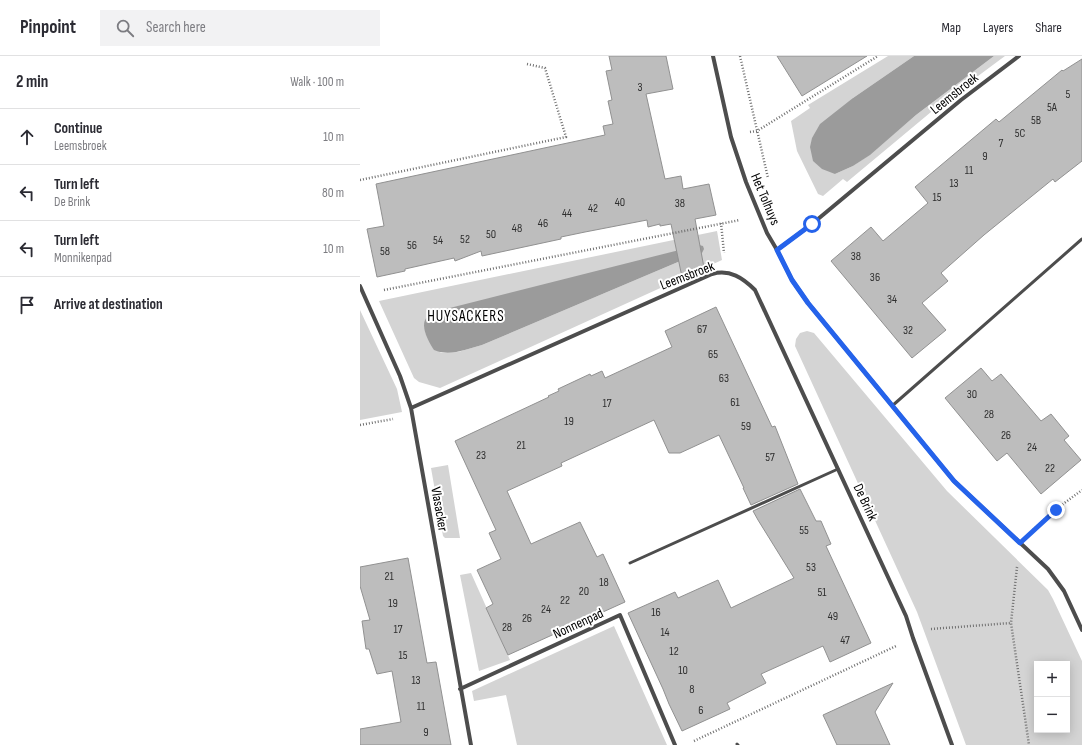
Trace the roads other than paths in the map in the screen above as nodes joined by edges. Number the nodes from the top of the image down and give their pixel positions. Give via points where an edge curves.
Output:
1 (714, 56) edge
2 (1019, 56) edge
3 (1082, 239) edge
4 (777, 250) junction
5 (742, 278) joint
6 (360, 286) edge
7 (892, 406) junction
8 (411, 408) junction
9 (838, 469) junction
10 (630, 563) dead end
11 (1082, 630) edge
12 (460, 689) junction
13 (471, 745) edge
14 (676, 745) edge
15 (952, 745) edge

1 - 4 street, Het Tolhuys via 731,137 759,216
2 - 4 street, Leemsbroek
3 - 7 lane
4 - 7 street via 792,280 808,303
5 - 8 street, Leemsbroek via 726,272 712,274
5 - 9 street, De Brink via 755,290
6 - 8 street, Vlasacker via 400,376
7 - 11 street via 954,481 1048,569 1064,591
8 - 12 street, Vlasacker
9 - 10 lane
9 - 15 street, De Brink via 906,616
12 - 13 street, Vlasacker
12 - 14 street, Nonnenpad via 620,615

